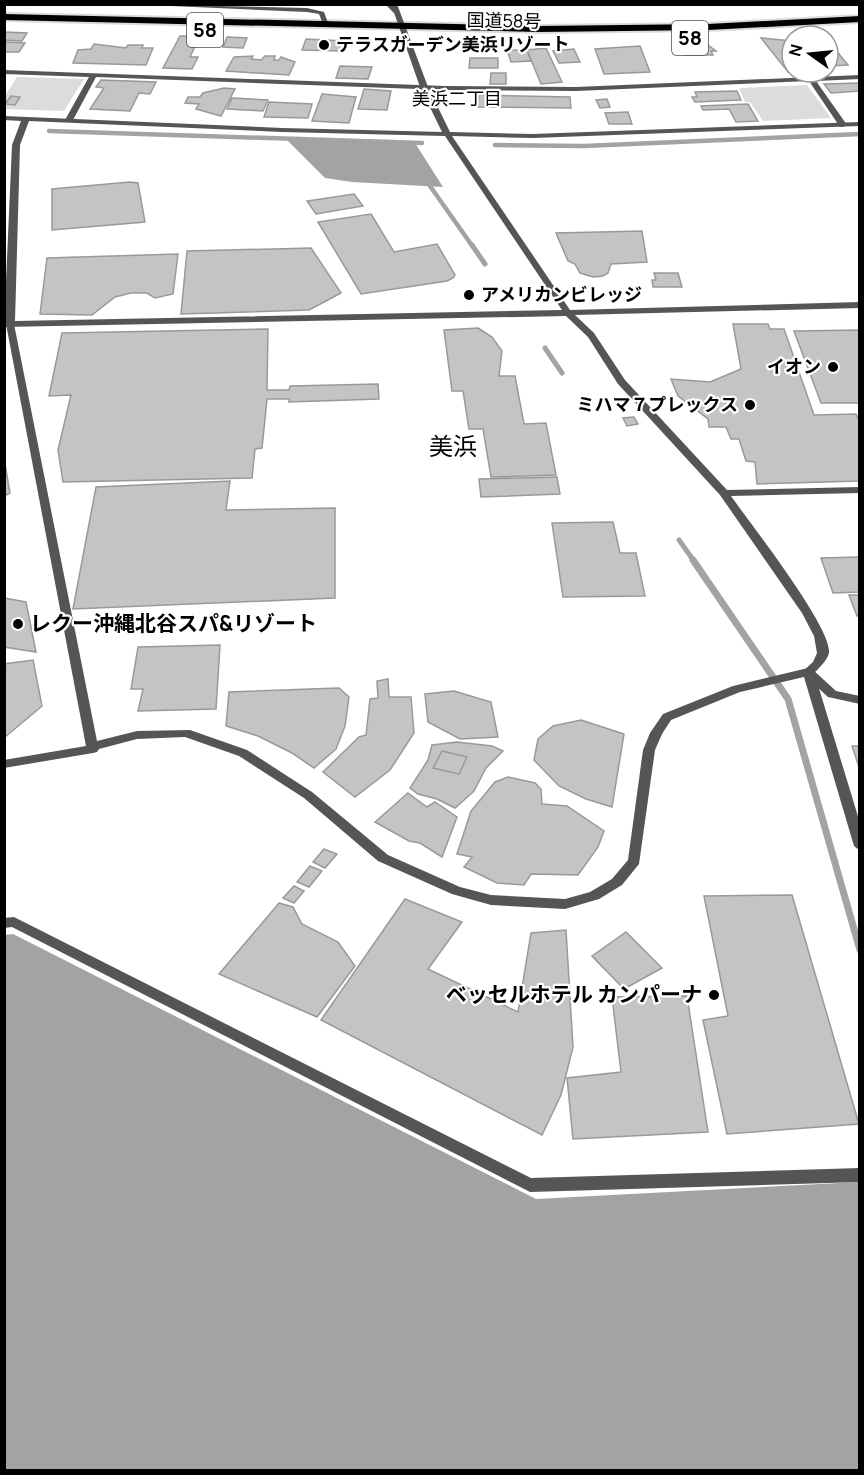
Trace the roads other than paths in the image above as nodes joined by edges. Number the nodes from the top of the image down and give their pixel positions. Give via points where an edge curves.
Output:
1 (129, 4) edge
2 (388, 4) edge
3 (394, 4) edge
4 (396, 12) junction
5 (4, 16) edge
6 (860, 19) edge
7 (326, 23) junction
8 (401, 25) junction
9 (4, 27) edge
10 (860, 29) edge
11 (840, 31) edge
12 (405, 35) junction
13 (735, 36) dead end
14 (4, 72) edge
15 (94, 75) junction
16 (860, 77) edge
17 (840, 78) edge
18 (780, 81) edge
19 (815, 84) edge
20 (424, 87) junction
21 (4, 117) edge
22 (26, 118) junction
23 (69, 120) junction
24 (843, 124) junction
25 (860, 124) edge
26 (447, 134) junction
27 (860, 305) edge
28 (568, 313) junction
29 (7, 324) edge
30 (860, 490) edge
31 (724, 493) junction
32 (808, 672) junction
33 (860, 700) edge
34 (93, 746) junction
35 (4, 758) edge
36 (4, 764) edge
37 (860, 846) edge
38 (4, 923) edge
39 (860, 1175) edge

1 - 7 street via 307,10 322,13
2 - 4 street
3 - 4 street
4 - 8 street
5 - 7 highway, 国道58号 / 58
6 - 8 highway, 国道58号 / 58 via 638,29
7 - 8 highway, 国道58号 / 58
8 - 12 street
9 - 12 highway, 国道58号 / 58
10 - 11 highway
12 - 13 highway, 国道58号 / 58 via 543,39
12 - 20 street
14 - 15 street
15 - 20 street
15 - 23 street
16 - 17 street
18 - 20 street via 576,89
19 - 24 street
20 - 26 street
21 - 22 street
22 - 23 street
22 - 29 street via 16,145
23 - 26 street
24 - 25 street
24 - 26 street via 572,136
26 - 28 street
27 - 28 street
28 - 29 street
28 - 31 street via 591,335 621,382
29 - 34 street
30 - 31 street
31 - 32 street via 820,636 823,653
32 - 33 street via 832,694
32 - 34 street via 737,689 667,717 649,750 634,861 617,882 594,896 565,904 491,900 457,891 383,858 308,795 243,753 186,733 137,735
32 - 37 street
34 - 35 street
34 - 36 street
38 - 39 street via 14,922 530,1185

